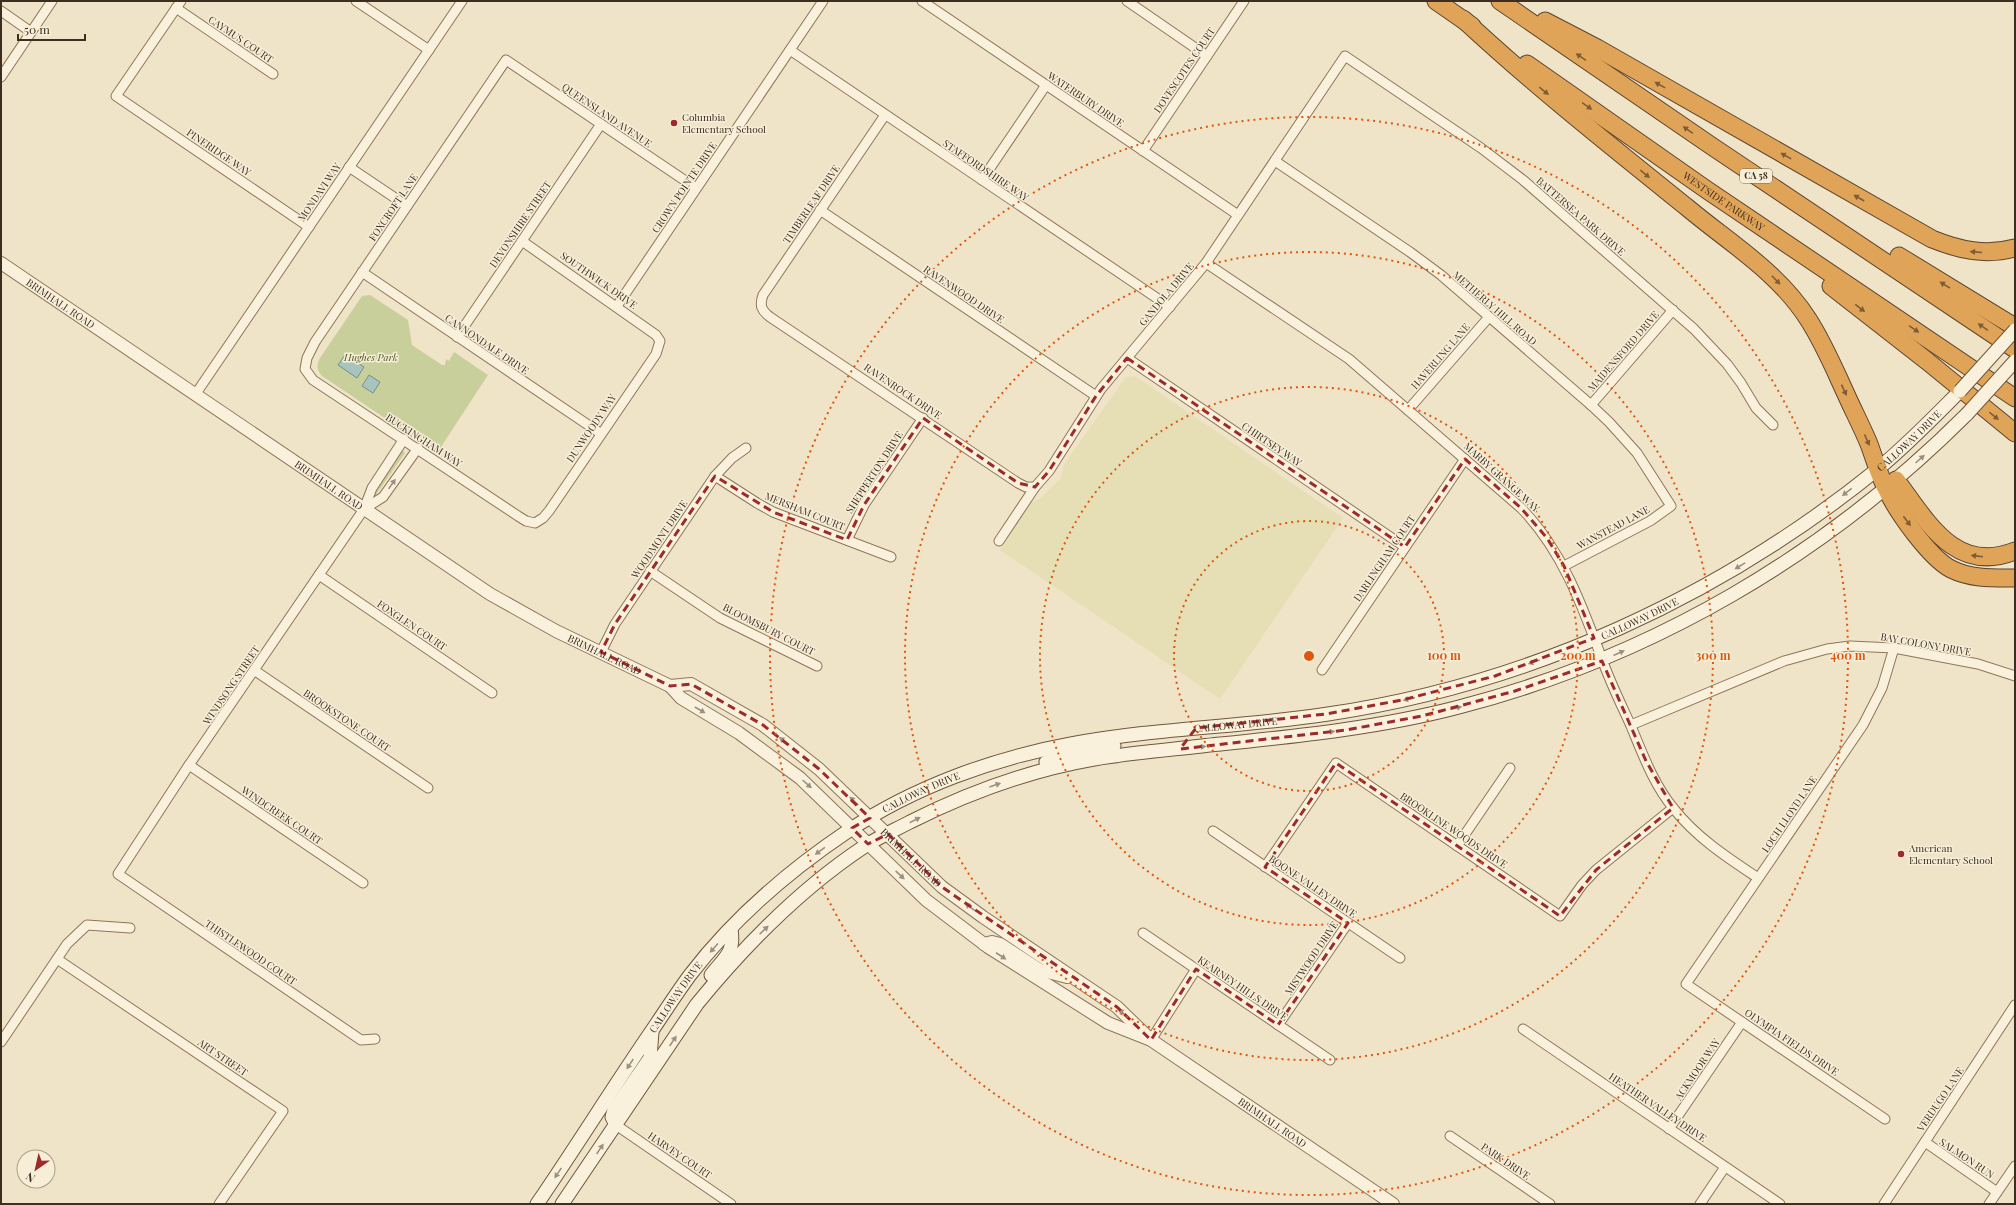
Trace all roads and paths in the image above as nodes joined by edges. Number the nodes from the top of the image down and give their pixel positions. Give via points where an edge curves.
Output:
1 (52, 1) edge
2 (356, 1) edge
3 (462, 1) edge
4 (823, 1) edge
5 (922, 1) edge
6 (1127, 1) edge
7 (1244, 1) edge
8 (1436, 1) edge
9 (1500, 1) edge
10 (1507, 1) edge
11 (178, 4) edge
12 (1, 11) edge
13 (1463, 19) junction
14 (31, 32) junction
15 (428, 50) junction
16 (790, 50) junction
17 (1207, 56) junction
18 (1345, 56) joint
19 (506, 60) joint
20 (273, 74) dead end
21 (1, 76) edge
22 (1046, 85) junction
23 (885, 115) junction
24 (601, 124) junction
25 (1713, 147) junction
26 (1143, 151) junction
27 (1275, 161) junction
28 (349, 167) junction
29 (982, 180) junction
30 (696, 188) junction
31 (1707, 190) junction
32 (407, 206) junction
33 (820, 210) junction
34 (1238, 215) junction
35 (309, 227) junction
36 (522, 241) junction
37 (2015, 248) edge
38 (1, 263) edge
39 (1206, 263) junction
40 (362, 272) junction
41 (617, 306) junction
42 (761, 307) joint
43 (1170, 307) junction
44 (1673, 310) junction
45 (1489, 317) junction
46 (2015, 327) edge
47 (2015, 330) edge
48 (457, 337) junction
49 (660, 341) joint
50 (2015, 349) edge
51 (1127, 358) junction
52 (2015, 361) edge
53 (305, 369) joint
54 (195, 395) junction
55 (1096, 396) junction
56 (2015, 398) edge
57 (1591, 405) junction
58 (1408, 410) junction
59 (923, 418) junction
60 (1773, 425) dead end
61 (600, 433) junction
62 (2015, 433) edge
63 (404, 440) junction
64 (418, 448) junction
65 (746, 448) dead end
66 (1465, 459) junction
67 (1878, 468) junction
68 (715, 476) junction
69 (1891, 484) junction
70 (1035, 487) junction
71 (1671, 506) joint
72 (364, 509) junction
73 (535, 523) joint
74 (847, 540) junction
75 (999, 541) dead end
76 (1405, 547) junction
77 (2015, 551) edge
78 (891, 557) dead end
79 (1564, 566) junction
80 (650, 571) junction
81 (319, 575) junction
82 (2015, 578) edge
83 (1594, 638) junction
84 (1894, 648) junction
85 (601, 652) junction
86 (1602, 661) junction
87 (818, 666) dead end
88 (254, 670) junction
89 (1322, 670) dead end
90 (2015, 676) edge
91 (670, 686) junction
92 (492, 693) dead end
93 (1630, 725) junction
94 (1196, 728) junction
95 (1128, 735) junction
96 (1127, 754) junction
97 (189, 765) junction
98 (1510, 768) dead end
99 (1037, 772) junction
100 (428, 788) dead end
101 (1673, 808) junction
102 (870, 818) junction
103 (852, 828) junction
104 (1213, 831) dead end
105 (888, 834) junction
106 (868, 844) junction
107 (1458, 846) junction
108 (1265, 866) junction
109 (118, 874) joint
110 (1758, 878) junction
111 (363, 883) dead end
112 (1348, 923) junction
113 (130, 928) dead end
114 (731, 929) junction
115 (1144, 933) dead end
116 (984, 944) junction
117 (1400, 958) dead end
118 (58, 959) junction
119 (1196, 969) junction
120 (1078, 980) junction
121 (1686, 984) joint
122 (2015, 1006) edge
123 (690, 1015) junction
124 (1742, 1022) junction
125 (1278, 1025) junction
126 (1523, 1029) dead end
127 (652, 1032) junction
128 (375, 1039) dead end
129 (1151, 1040) junction
130 (1, 1042) edge
131 (1330, 1060) dead end
132 (1884, 1119) dead end
133 (616, 1125) junction
134 (1669, 1129) junction
135 (1450, 1136) dead end
136 (1925, 1142) junction
137 (2015, 1166) edge
138 (1725, 1167) junction
139 (1998, 1192) junction
140 (1539, 1201) edge
141 (219, 1204) edge
142 (537, 1204) edge
143 (562, 1204) edge
144 (731, 1204) edge
145 (1393, 1204) edge
146 (1550, 1204) edge
147 (1700, 1204) edge
148 (1780, 1204) edge
149 (1884, 1204) edge
150 (1989, 1204) edge

1 - 14 street
2 - 15 street
3 - 15 street, MONDAVI WAY
4 - 16 street, CROWN POINTE DRIVE
5 - 22 street, WATERBURY DRIVE
6 - 17 street
7 - 17 street, DOVESCOTES COURT
8 - 13 highway, WESTSIDE PARKWAY
25 -> 9 highway, CA 58
37 -> 10 highway via 1995,252 1970,251 1932,239 1597,48
11 - 20 street, CAYMUS COURT
11 - 35 street, PINERIDGE WAY via 116,96
12 - 14 street
13 -> 31 highway, WESTSIDE PARKWAY
13 -> 67 highway via 1510,63 1712,228 1754,259 1781,285 1807,318 1820,340
14 - 21 street
15 - 28 street, MONDAVI WAY
16 - 23 street, STAFFORDSHIRE WAY
16 - 30 street, CROWN POINTE DRIVE
17 - 26 street, DOVESCOTES COURT
18 - 27 street, GANDOLA DRIVE
18 - 44 street, BATTERSEA PARK DRIVE via 1502,164
19 - 24 street, QUEENSLAND AVENUE
19 - 32 street, FOXCROFT LANE
22 - 26 street, WATERBURY DRIVE
22 - 29 street
23 - 29 street, STAFFORDSHIRE WAY
23 - 33 street, TIMBERLEAF DRIVE
24 - 30 street, QUEENSLAND AVENUE
24 - 36 street, DEVONSHIRE STREET
46 -> 25 highway
50 -> 25 highway, CA 58
26 - 34 street, WATERBURY DRIVE
27 - 34 street, GANDOLA DRIVE
27 - 45 street, METHERLY HILL ROAD via 1410,252
28 - 32 street
28 - 35 street, MONDAVI WAY
29 - 43 street, STAFFORDSHIRE WAY
30 - 41 street, CROWN POINTE DRIVE
31 -> 56 highway, WESTSIDE PARKWAY
31 -> 62 highway via 1927,361
32 - 40 street, FOXCROFT LANE
33 - 42 street, TIMBERLEAF DRIVE via 763,296
33 - 55 street, RAVENWOOD DRIVE
34 - 39 street, GANDOLA DRIVE
35 - 54 street, MONDAVI WAY
36 - 41 street, SOUTHWICK DRIVE
36 - 48 street, DEVONSHIRE STREET
38 - 54 street, BRIMHALL ROAD
39 - 43 street, GANDOLA DRIVE
39 - 58 street, MARBY GRANGE WAY via 1349,360
40 - 48 street, CANNONDALE DRIVE
40 - 53 street, FOXCROFT LANE via 314,342
41 - 49 street, SOUTHWICK DRIVE via 656,334
42 - 59 street, RAVENROCK DRIVE via 770,317
43 - 51 street, GANDOLA DRIVE
44 - 57 street, MAIDENSFORD DRIVE
44 - 60 street, BATTERSEA PARK DRIVE via 1727,364 1756,408
45 - 57 street, METHERLY HILL ROAD
45 - 58 street, HAVERLING LANE
47 - 67 main road, CALLOWAY DRIVE, bridge via 1950,402
48 - 61 street, CANNONDALE DRIVE
49 - 61 street, DUNWOODY WAY via 656,354
51 - 55 street, GANDOLA DRIVE
51 - 76 street, CHIRTSEY WAY
69 -> 52 main road, CALLOWAY DRIVE, bridge via 1943,438
53 - 63 street, BUCKINGHAM WAY via 324,389
54 - 72 street, BRIMHALL ROAD
55 - 70 street, GANDOLA DRIVE via 1046,476
57 - 71 street, METHERLY HILL ROAD via 1637,453
58 - 66 street, MARBY GRANGE WAY
59 - 70 street, RAVENROCK DRIVE via 1018,483 1026,487
59 - 74 street, SHEPPERTON DRIVE via 864,505
61 - 73 street, DUNWOODY WAY via 549,511
63 - 64 street, BUCKINGHAM WAY
63 - 72 street, WINDSONG STREET via 372,488
72 -> 64 street, WINDSONG STREET via 383,497
64 - 73 street, BUCKINGHAM WAY via 518,516
65 - 68 street, WOODMONT DRIVE
66 - 76 street, DARLINGHAM COURT
66 - 79 street, MARBY GRANGE WAY via 1534,521
67 - 69 highway
67 -> 83 main road, CALLOWAY DRIVE via 1826,508 1742,566 1688,595
68 - 74 street, MERSHAM COURT via 774,512
68 - 80 street, WOODMONT DRIVE
77 -> 69 highway via 1991,557 1972,556 1957,550 1946,543
69 -> 82 highway via 1899,512 1942,564 1960,573 1975,576
86 -> 69 main road, CALLOWAY DRIVE via 1694,618 1825,535
70 - 75 street, GANDOLA DRIVE
71 - 79 street, WANSTEAD LANE via 1650,521
72 - 81 street, WINDSONG STREET
72 - 85 street, BRIMHALL ROAD via 495,598
74 - 78 street, MERSHAM COURT
76 - 89 street, DARLINGHAM COURT
79 - 83 street, MARBY GRANGE WAY
80 - 85 street, WOODMONT DRIVE via 615,624
80 - 87 street, BLOOMSBURY COURT via 720,618
81 - 88 street, WINDSONG STREET
81 - 92 street, FOXGLEN COURT
83 - 86 street, MARBY GRANGE WAY
83 -> 94 main road, CALLOWAY DRIVE via 1495,676 1402,700 1326,714
84 - 90 street, BAY COLONY DRIVE via 1978,664
84 - 93 street, BAY COLONY DRIVE via 1850,646 1805,654
84 - 110 street, LOCH LLOYD LANE via 1887,675 1874,707
85 - 91 street, BRIMHALL ROAD
86 - 93 street, MARBY GRANGE WAY
96 -> 86 main road, CALLOWAY DRIVE via 1384,724 1515,691
88 - 97 street, WINDSONG STREET
88 - 100 street, BROOKSTONE COURT
102 -> 91 street, BRIMHALL ROAD via 819,769 763,725 691,684
91 -> 103 street, BRIMHALL ROAD via 681,698 739,733 788,768
93 - 101 street, MARBY GRANGE WAY via 1658,786
94 - 95 main road, CALLOWAY DRIVE
94 - 96 main road via 1185,739 1142,745
95 - 99 main road via 1114,746 1048,760
95 - 102 main road, CALLOWAY DRIVE via 1071,744 1002,760 931,787
96 - 99 main road, CALLOWAY DRIVE
97 - 109 street, WINDSONG STREET
97 - 111 street, WINDCREEK COURT
98 - 107 street
105 -> 99 main road, CALLOWAY DRIVE via 959,799
101 - 107 street, BROOKLINE WOODS DRIVE via 1596,870 1560,916
101 - 110 street, MARBY GRANGE WAY via 1703,839
102 - 103 main road, CALLOWAY DRIVE
102 - 105 street, BRIMHALL ROAD
103 - 106 street, BRIMHALL ROAD
103 -> 114 main road, CALLOWAY DRIVE via 782,880
104 - 108 street, BOONE VALLEY DRIVE
105 - 106 main road, CALLOWAY DRIVE
120 -> 105 street, BRIMHALL ROAD via 942,887
106 -> 116 street, BRIMHALL ROAD via 926,900
123 -> 106 main road, CALLOWAY DRIVE via 754,939 801,895
107 - 108 street, BROOKLINE WOODS DRIVE via 1336,763
108 - 112 street, BOONE VALLEY DRIVE
109 - 128 street, THISTLEWOOD COURT via 361,1040
110 - 121 street, LOCH LLOYD LANE
112 - 117 street, BOONE VALLEY DRIVE
112 - 125 street, MISTWOOD DRIVE
113 - 118 street via 87,925 68,944
114 - 123 main road via 731,950 690,1001
114 -> 127 main road, CALLOWAY DRIVE via 691,974
115 - 119 street, KEARNEY HILLS DRIVE
116 - 120 street via 1000,944 1040,970
116 -> 129 street, BRIMHALL ROAD via 1108,1023
118 - 130 street
118 - 141 street, ART STREET via 283,1111
119 - 125 street, KEARNEY HILLS DRIVE
119 - 129 street
129 -> 120 street, BRIMHALL ROAD via 1117,1007
121 - 124 street, OLYMPIA FIELDS DRIVE
122 - 136 street, VERDUGO LANE
133 -> 123 main road, CALLOWAY DRIVE
124 - 132 street, OLYMPIA FIELDS DRIVE
124 - 134 street, ACKMOOR WAY
125 - 131 street, KEARNEY HILLS DRIVE
126 - 134 street, HEATHER VALLEY DRIVE
127 - 133 main road via 650,1058 614,1110 612,1117
127 -> 142 main road, CALLOWAY DRIVE
129 - 145 street, BRIMHALL ROAD
143 -> 133 main road, CALLOWAY DRIVE
133 - 144 street, HARVEY COURT
134 - 138 street, HEATHER VALLEY DRIVE
135 - 140 street, PARK DRIVE
136 - 139 street, SALMON RUN
136 - 149 street, VERDUGO LANE
137 - 139 street
138 - 147 street
138 - 148 street, HEATHER VALLEY DRIVE
139 - 150 street
140 - 146 street, PARK DRIVE

